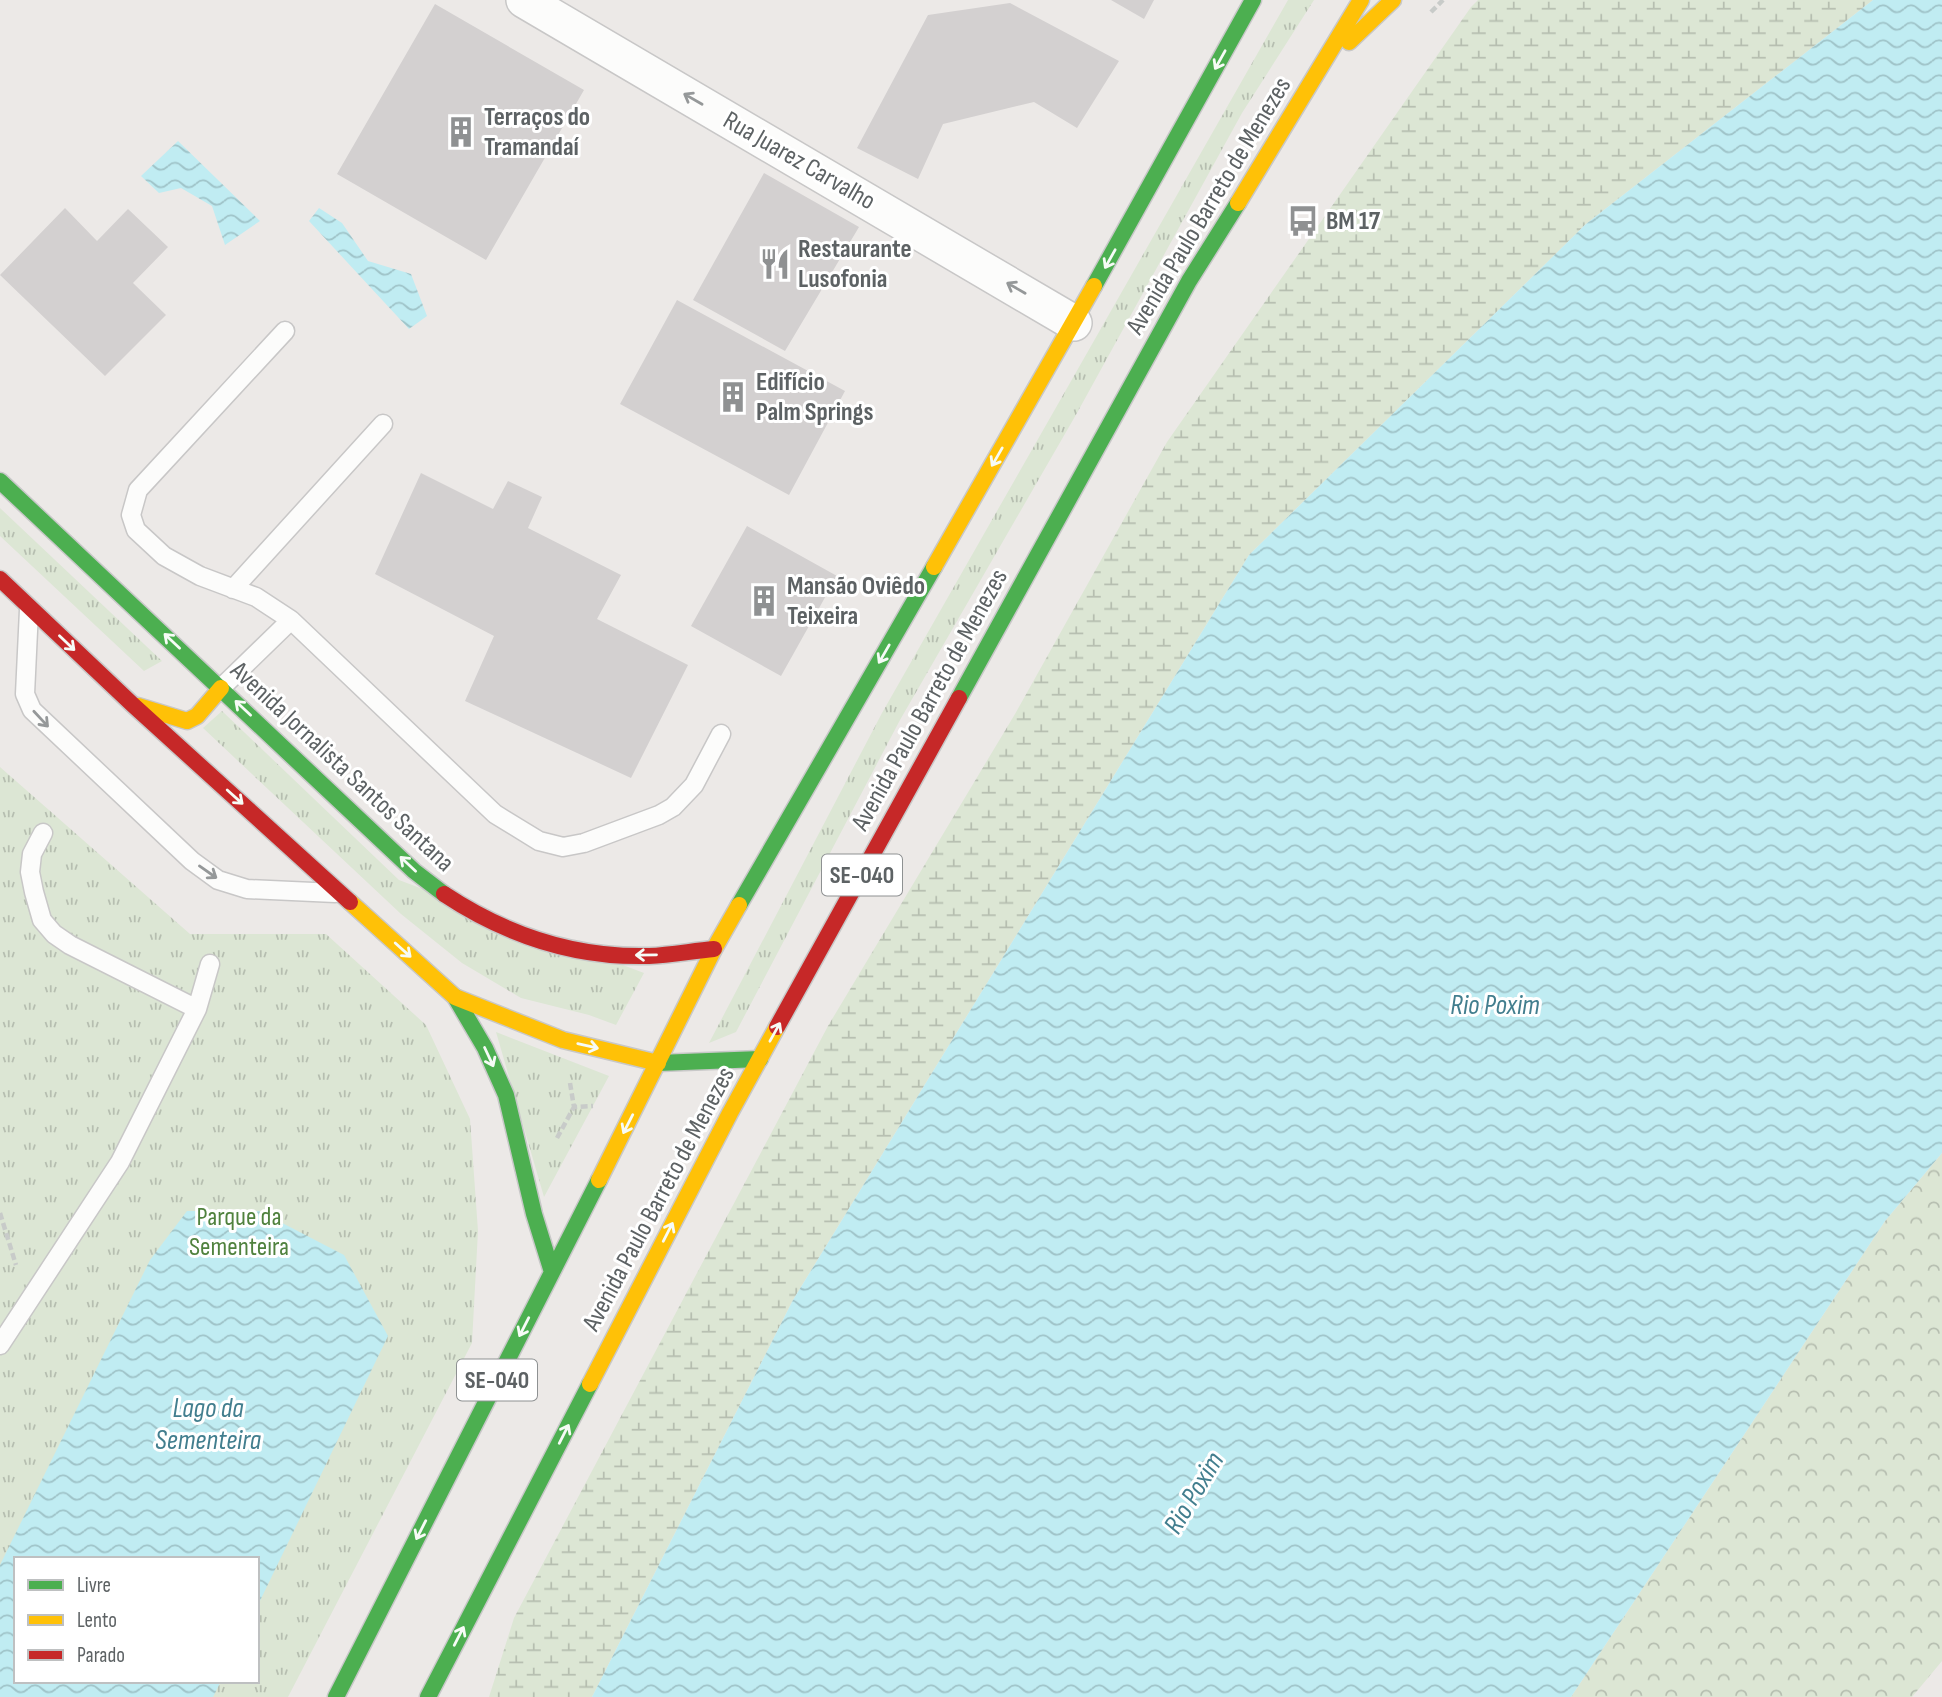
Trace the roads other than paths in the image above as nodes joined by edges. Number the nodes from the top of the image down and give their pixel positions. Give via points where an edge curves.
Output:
1 (524, 0) edge
2 (1253, 0) edge
3 (1360, 0) edge
4 (1393, 0) edge
5 (1322, 67) junction
6 (1074, 323) junction
7 (285, 331) dead end
8 (383, 424) dead end
9 (0, 481) edge
10 (0, 579) edge
11 (233, 589) junction
12 (29, 607) junction
13 (290, 620) junction
14 (221, 688) junction
15 (132, 705) junction
16 (721, 734) dead end
17 (43, 833) dead end
18 (341, 893) junction
19 (714, 949) junction
20 (210, 964) dead end
21 (455, 997) junction
22 (197, 1009) junction
23 (760, 1059) junction
24 (658, 1063) junction
25 (552, 1272) junction
26 (0, 1345) edge
27 (336, 1697) edge
28 (428, 1697) edge

6 -> 1 street, Rua Juarez Carvalho
2 -> 6 main road, SE-040
3 - 5 main road, Avenida Paulo Barreto de Menezes / SE-040
4 - 5 main road
23 -> 5 main road, Avenida Paulo Barreto de Menezes / SE-040 via 1189,281
6 -> 19 main road, SE-040
7 - 11 lane via 138,490 131,515 136,530 164,556
8 - 11 lane
14 -> 9 main road, Avenida Jornalista Santos Santana
10 - 12 main road
11 - 13 lane via 256,597
12 -> 15 main road
12 -> 18 lane via 25,694 32,710 192,861 218,880 247,890
13 - 14 lane
13 - 16 lane via 495,814 539,841 563,847 584,843 673,807 694,785
14 - 15 main road via 187,721
19 -> 14 main road, Avenida Jornalista Santos Santana via 645,956 562,948 484,920 414,871
15 -> 18 main road
17 - 22 lane via 32,854 30,872 42,920 54,934
18 -> 21 main road
19 - 24 main road, SE-040
20 - 22 lane
21 -> 24 main road via 563,1040
21 -> 25 main road via 506,1095
22 - 26 lane via 120,1162
23 - 24 main road
28 -> 23 main road, Avenida Paulo Barreto de Menezes / SE-040
24 -> 25 main road, SE-040
25 -> 27 main road, SE-040

